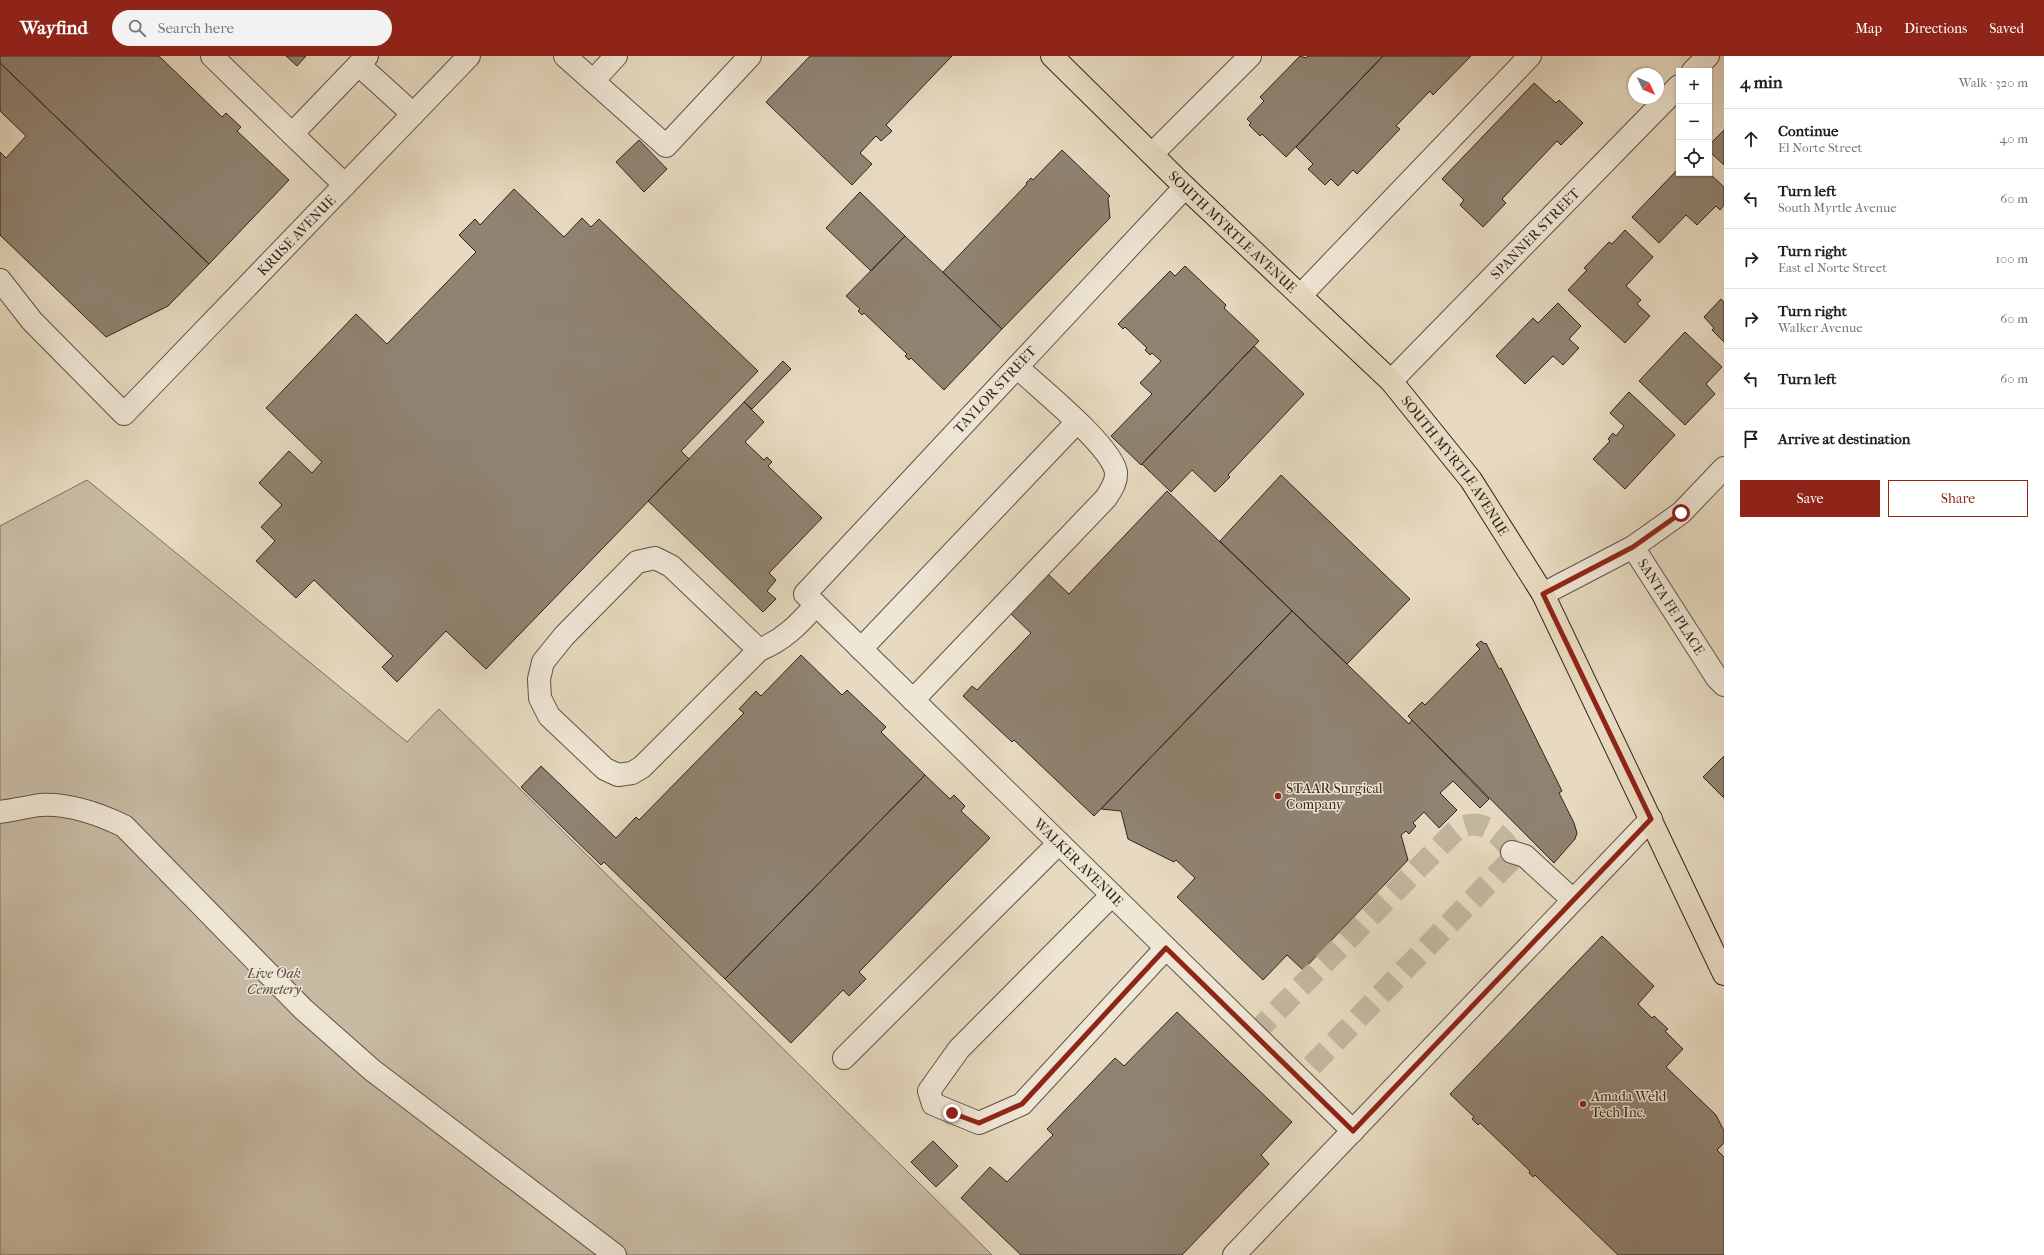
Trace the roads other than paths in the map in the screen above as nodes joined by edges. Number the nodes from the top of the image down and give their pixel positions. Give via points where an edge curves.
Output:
1 (212, 56) edge
2 (469, 56) edge
3 (565, 56) edge
4 (616, 56) edge
5 (750, 56) edge
6 (1052, 56) edge
7 (1250, 56) edge
8 (1530, 56) edge
9 (1708, 56) edge
10 (363, 60) edge
11 (1696, 68) edge
12 (593, 81) junction
13 (1676, 89) edge
14 (413, 114) junction
15 (292, 134) junction
16 (1152, 154) junction
17 (345, 185) junction
18 (1185, 187) junction
19 (0, 280) edge
20 (1301, 295) junction
21 (1017, 367) junction
22 (1391, 381) junction
23 (1077, 422) junction
24 (1724, 468) edge
25 (1633, 547) junction
26 (1543, 594) junction
27 (811, 599) junction
28 (861, 649) junction
29 (759, 650) junction
30 (1724, 685) edge
31 (913, 700) junction
32 (0, 812) edge
33 (1651, 819) junction
34 (1059, 843) junction
35 (1512, 852) dead end
36 (1112, 895) junction
37 (1573, 900) junction
38 (1166, 948) junction
39 (1724, 974) edge
40 (844, 1058) dead end
41 (1353, 1131) junction
42 (615, 1255) edge
43 (1234, 1255) edge

1 - 15 street
2 - 14 street, KRUSE AVENUE
3 - 12 street
4 - 12 street
5 - 12 street via 666,146
6 - 16 main road, SOUTH MYRTLE AVENUE
7 - 16 street
8 - 20 street
9 - 11 street
10 - 14 street
10 - 15 street
13 - 22 street, SPANNER STREET
14 - 17 street, KRUSE AVENUE
15 - 17 street
16 - 18 main road, SOUTH MYRTLE AVENUE
17 - 19 street, KRUSE AVENUE via 124,414 32,321
18 - 20 main road, SOUTH MYRTLE AVENUE
18 - 21 street, TAYLOR STREET
20 - 22 main road, SOUTH MYRTLE AVENUE
21 - 23 street
21 - 27 street, TAYLOR STREET
22 - 26 main road, SOUTH MYRTLE AVENUE via 1471,480
23 - 28 street
23 - 31 street via 1102,447 1116,472 1115,482 1106,498
24 - 25 street via 1681,513
25 - 26 street
25 - 30 street, SANTA FE PLACE via 1716,678
26 - 33 main road, SOUTH MYRTLE AVENUE
27 - 28 street, WALKER AVENUE
27 - 29 street, TAYLOR STREET via 791,632 774,644
28 - 31 street, WALKER AVENUE
29 - 29 street via 671,566 655,558 637,562 564,636 544,662 539,679 540,698 549,716 605,769 618,775 632,773 642,767
31 - 34 street, WALKER AVENUE
32 - 42 street via 41,805 69,807 104,816 124,826 303,1008 372,1070
33 - 37 street
33 - 39 main road, SOUTH MYRTLE AVENUE
34 - 36 street, WALKER AVENUE
34 - 40 street
35 - 37 street via 1525,856
36 - 38 street, WALKER AVENUE
36 - 38 street via 959,1049 929,1091 933,1104 979,1123 1022,1104
37 - 41 street
38 - 41 street, WALKER AVENUE
41 - 43 street

